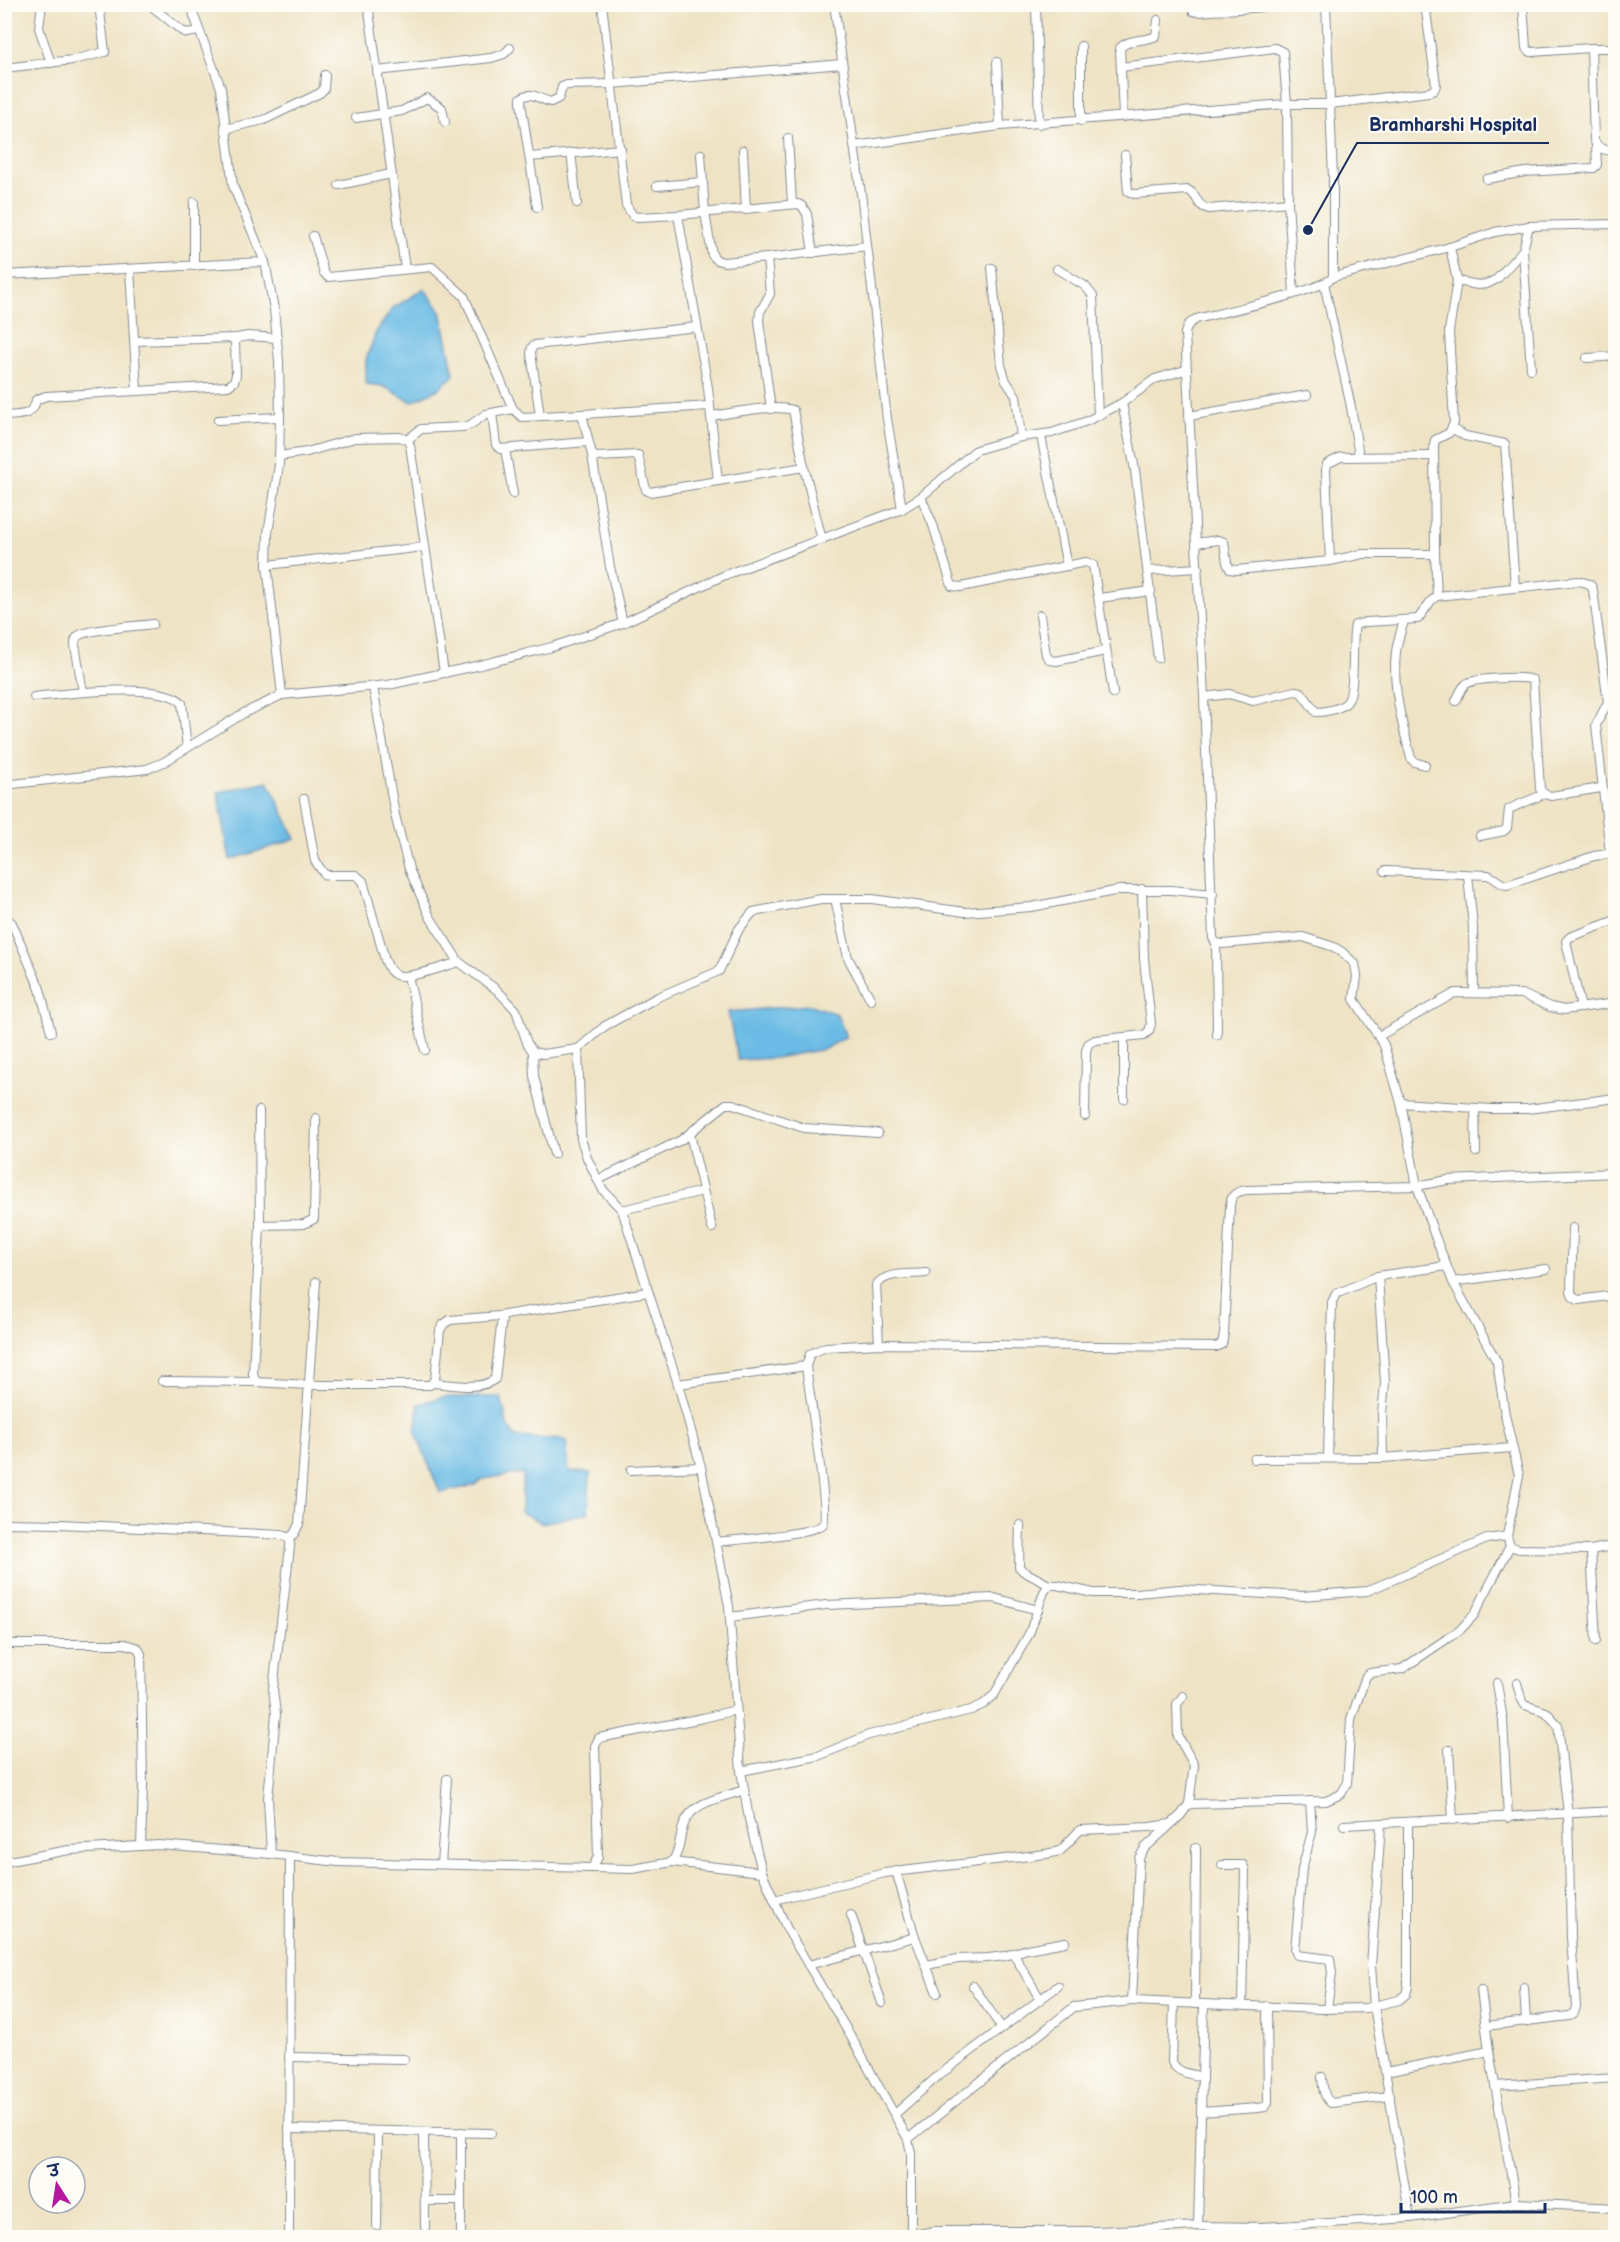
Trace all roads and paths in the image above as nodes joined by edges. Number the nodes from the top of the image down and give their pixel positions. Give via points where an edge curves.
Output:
1 (42, 4) edge
2 (99, 4) edge
3 (149, 4) edge
4 (192, 4) edge
5 (368, 4) edge
6 (602, 4) edge
7 (834, 4) edge
8 (1036, 4) edge
9 (1190, 4) edge
10 (1326, 4) edge
11 (1425, 4) edge
12 (1523, 4) edge
13 (1276, 6) edge
14 (1158, 20) dead end
15 (199, 31) junction
16 (1081, 46) dead end
17 (510, 48) dead end
18 (1591, 48) junction
19 (1616, 48) edge
20 (997, 62) dead end
21 (51, 63) junction
22 (842, 64) junction
23 (1121, 67) junction
24 (4, 68) edge
25 (377, 71) junction
26 (325, 75) dead end
27 (612, 84) junction
28 (1287, 104) junction
29 (1330, 104) junction
30 (383, 114) junction
31 (1122, 117) junction
32 (356, 118) dead end
33 (1081, 121) junction
34 (445, 122) dead end
35 (1039, 124) junction
36 (1000, 126) junction
37 (225, 129) junction
38 (788, 138) dead end
39 (1596, 145) junction
40 (854, 146) junction
41 (621, 149) junction
42 (743, 150) dead end
43 (1616, 152) edge
44 (571, 153) junction
45 (701, 154) dead end
46 (1125, 155) dead end
47 (530, 157) junction
48 (391, 174) junction
49 (1487, 179) dead end
50 (703, 182) junction
51 (339, 185) dead end
52 (657, 186) dead end
53 (194, 202) dead end
54 (1287, 202) junction
55 (578, 203) dead end
56 (792, 204) junction
57 (537, 207) dead end
58 (746, 210) junction
59 (705, 213) junction
60 (678, 215) junction
61 (1616, 224) edge
62 (1529, 226) junction
63 (313, 236) dead end
64 (867, 246) junction
65 (1450, 247) junction
66 (1523, 250) junction
67 (813, 253) junction
68 (767, 258) junction
69 (265, 262) junction
70 (194, 266) junction
71 (992, 268) dead end
72 (130, 269) junction
73 (405, 269) junction
74 (1057, 269) dead end
75 (4, 275) edge
76 (1333, 277) junction
77 (1457, 281) junction
78 (1323, 283) junction
79 (1294, 293) junction
80 (698, 327) junction
81 (237, 338) junction
82 (277, 338) junction
83 (135, 341) junction
84 (1616, 356) edge
85 (1587, 357) dead end
86 (1531, 369) dead end
87 (1185, 370) junction
88 (137, 391) junction
89 (1307, 395) dead end
90 (1122, 402) junction
91 (513, 409) junction
92 (771, 409) junction
93 (711, 411) junction
94 (492, 412) junction
95 (582, 414) junction
96 (4, 416) edge
97 (540, 416) junction
98 (1098, 416) junction
99 (1189, 416) junction
100 (280, 417) junction
101 (218, 420) dead end
102 (1452, 428) junction
103 (1041, 436) junction
104 (1021, 437) junction
105 (407, 440) junction
106 (588, 442) junction
107 (505, 449) junction
108 (592, 455) junction
109 (279, 456) junction
110 (1359, 456) junction
111 (1434, 456) junction
112 (804, 467) junction
113 (718, 480) junction
114 (513, 494) dead end
115 (921, 497) junction
116 (902, 509) junction
117 (822, 540) junction
118 (1196, 543) junction
119 (424, 547) junction
120 (1435, 554) junction
121 (1330, 561) junction
122 (267, 565) junction
123 (1067, 566) junction
124 (1198, 568) junction
125 (1149, 571) junction
126 (1515, 587) junction
127 (1151, 591) junction
128 (1437, 596) junction
129 (1099, 598) junction
130 (1040, 615) dead end
131 (1404, 621) junction
132 (623, 623) junction
133 (153, 624) dead end
134 (1106, 651) junction
135 (1158, 658) dead end
136 (444, 673) junction
137 (373, 687) junction
138 (83, 692) junction
139 (1113, 693) dead end
140 (282, 695) junction
141 (34, 697) dead end
142 (1204, 697) junction
143 (1456, 701) dead end
144 (187, 748) junction
145 (1425, 765) dead end
146 (4, 785) edge
147 (1602, 788) junction
148 (1544, 794) junction
149 (304, 799) dead end
150 (1480, 836) dead end
151 (1613, 853) edge
152 (1385, 871) dead end
153 (1468, 875) junction
154 (1142, 890) junction
155 (1213, 894) junction
156 (836, 899) junction
157 (4, 917) edge
158 (1616, 920) edge
159 (1216, 943) junction
160 (459, 962) junction
161 (408, 976) junction
162 (1474, 992) junction
163 (871, 1000) dead end
164 (1616, 1003) edge
165 (1581, 1008) junction
166 (51, 1032) dead end
167 (1217, 1035) dead end
168 (1379, 1036) junction
169 (1124, 1037) junction
170 (578, 1049) junction
171 (424, 1050) dead end
172 (533, 1052) junction
173 (1616, 1098) edge
174 (1124, 1099) dead end
175 (1401, 1103) junction
176 (1475, 1108) junction
177 (259, 1111) dead end
178 (1085, 1116) dead end
179 (316, 1118) dead end
180 (878, 1132) dead end
181 (690, 1134) junction
182 (1476, 1152) dead end
183 (554, 1154) dead end
184 (1616, 1173) edge
185 (598, 1180) junction
186 (1417, 1186) junction
187 (703, 1191) junction
188 (622, 1210) junction
189 (260, 1225) junction
190 (712, 1228) dead end
191 (1573, 1228) dead end
192 (1446, 1266) junction
193 (1546, 1269) dead end
194 (926, 1273) dead end
195 (1378, 1276) junction
196 (316, 1282) dead end
197 (1453, 1282) junction
198 (647, 1292) junction
199 (1616, 1295) edge
200 (499, 1316) junction
201 (879, 1344) junction
202 (806, 1366) junction
203 (162, 1381) dead end
204 (256, 1382) junction
205 (434, 1383) junction
206 (678, 1384) junction
207 (309, 1386) junction
208 (1512, 1448) junction
209 (1328, 1457) junction
210 (1383, 1458) junction
211 (1254, 1460) dead end
212 (701, 1467) junction
213 (631, 1470) dead end
214 (4, 1523) edge
215 (1020, 1525) dead end
216 (1507, 1536) junction
217 (288, 1538) junction
218 (716, 1542) junction
219 (1616, 1545) edge
220 (1510, 1546) junction
221 (1591, 1550) junction
222 (1049, 1585) junction
223 (1038, 1610) junction
224 (730, 1617) junction
225 (1596, 1641) dead end
226 (4, 1644) edge
227 (1497, 1683) dead end
228 (1517, 1683) dead end
229 (1183, 1696) dead end
230 (736, 1710) junction
231 (1449, 1750) dead end
232 (741, 1771) junction
233 (447, 1779) dead end
234 (744, 1790) junction
235 (1310, 1801) junction
236 (1189, 1804) junction
237 (1616, 1811) edge
238 (1568, 1814) junction
239 (1508, 1818) junction
240 (1452, 1820) junction
241 (1408, 1822) junction
242 (1170, 1824) junction
243 (1381, 1824) junction
244 (1344, 1825) dead end
245 (141, 1845) junction
246 (1196, 1848) dead end
247 (271, 1854) junction
248 (290, 1856) junction
249 (4, 1862) edge
250 (672, 1862) junction
251 (441, 1864) junction
252 (1222, 1865) dead end
253 (592, 1868) junction
254 (896, 1871) junction
255 (762, 1872) junction
256 (774, 1900) junction
257 (851, 1915) dead end
258 (915, 1937) junction
259 (1065, 1942) dead end
260 (864, 1951) junction
261 (1013, 1953) junction
262 (808, 1965) junction
263 (926, 1965) junction
264 (973, 1986) dead end
265 (1058, 1986) dead end
266 (1524, 1987) dead end
267 (1481, 1990) dead end
268 (937, 1994) dead end
269 (1040, 1999) junction
270 (1132, 2001) junction
271 (882, 2003) dead end
272 (1174, 2004) junction
273 (1194, 2004) junction
274 (1204, 2004) junction
275 (1242, 2005) junction
276 (1267, 2006) junction
277 (1374, 2007) junction
278 (1327, 2009) junction
279 (1526, 2022) junction
280 (1486, 2026) junction
281 (1001, 2027) junction
282 (1489, 2051) junction
283 (290, 2057) junction
284 (404, 2058) dead end
285 (1386, 2072) junction
286 (1202, 2077) junction
287 (1322, 2077) dead end
288 (1616, 2078) edge
289 (1495, 2086) junction
290 (1390, 2096) junction
291 (1201, 2112) junction
292 (895, 2114) junction
293 (289, 2129) junction
294 (378, 2131) junction
295 (424, 2132) junction
296 (462, 2132) junction
297 (491, 2133) dead end
298 (908, 2139) junction
299 (425, 2201) junction
300 (461, 2202) junction
301 (1516, 2203) junction
302 (1616, 2208) edge
303 (1410, 2218) junction
304 (377, 2226) dead end
305 (1198, 2226) junction
306 (425, 2227) dead end
307 (1262, 2227) junction
308 (911, 2237) edge
309 (289, 2238) edge
310 (461, 2238) edge
311 (901, 2238) edge
312 (1262, 2238) edge

1 - 21 street via 39,28
2 - 21 street via 105,52
3 - 15 street via 182,31
4 - 15 street
5 - 25 street
6 - 27 street
7 - 22 street
8 - 35 street
9 - 13 street via 1198,12
10 - 29 street
11 - 29 street via 1434,90
12 - 18 street via 1526,48 1531,52
14 - 23 street via 1156,36 1122,44
15 - 37 street via 221,88
16 - 33 street
17 - 25 street via 497,57
18 - 19 street
18 - 39 street
20 - 36 street
21 - 24 street
22 - 27 street
22 - 40 street
23 - 28 street via 1275,48 1283,52
23 - 31 street
25 - 30 street
26 - 37 street via 320,93 264,120
27 - 41 street
27 - 47 street via 567,85 562,87 559,98 551,102 531,94 521,98
28 - 29 street
28 - 31 street
28 - 54 street
29 - 76 street
30 - 32 street
30 - 34 street via 402,111 428,98 442,108
30 - 48 street
31 - 33 street
33 - 35 street
35 - 36 street
36 - 40 street
37 - 69 street via 232,186
38 - 56 street
39 - 43 street
39 - 49 street via 1594,168 1525,172
40 - 64 street
41 - 44 street
41 - 60 street via 628,211 638,217
42 - 58 street
44 - 47 street
44 - 55 street
45 - 50 street
46 - 54 street via 1126,186 1134,194 1188,190 1209,209
47 - 57 street
48 - 51 street
48 - 73 street
50 - 52 street
50 - 59 street
53 - 70 street
54 - 79 street
56 - 58 street
56 - 67 street via 805,209
58 - 59 street
59 - 60 street
59 - 68 street via 712,255 717,260
60 - 80 street
61 - 62 street
62 - 65 street
62 - 66 street
63 - 73 street via 328,277
64 - 67 street
64 - 116 street
65 - 76 street
65 - 77 street
66 - 77 street via 1503,274 1487,284
66 - 86 street
67 - 68 street
68 - 92 street via 770,294 759,321
69 - 70 street
69 - 82 street
70 - 72 street
71 - 104 street via 1001,365 1016,396
72 - 75 street
72 - 83 street
73 - 91 street via 432,267 460,290
74 - 98 street via 1086,286 1093,296
76 - 78 street
77 - 102 street via 1449,331
78 - 79 street
78 - 110 street
79 - 87 street via 1196,319 1185,333
80 - 93 street
80 - 97 street via 535,345 531,353
81 - 82 street
81 - 83 street
81 - 88 street via 236,375 228,386
82 - 100 street
83 - 88 street
84 - 85 street
87 - 90 street via 1155,379
87 - 99 street
88 - 96 street via 46,396 36,400 30,413
89 - 99 street
90 - 98 street
90 - 125 street
91 - 94 street
91 - 97 street via 522,417
92 - 93 street
92 - 112 street via 793,410
93 - 95 street
93 - 113 street
94 - 105 street via 463,427 421,429
94 - 107 street via 496,445
95 - 97 street
95 - 106 street
98 - 103 street
99 - 118 street
100 - 101 street
100 - 109 street
102 - 111 street via 1435,440
102 - 126 street via 1465,436 1505,444
103 - 104 street
103 - 123 street
104 - 115 street via 969,454
105 - 109 street via 355,438
105 - 119 street
106 - 107 street
106 - 108 street
107 - 114 street
108 - 113 street via 638,455 644,484 650,492
108 - 132 street
109 - 122 street
110 - 111 street
110 - 121 street via 1341,457 1327,464
111 - 120 street
112 - 113 street
112 - 117 street
115 - 116 street
115 - 123 street via 952,586
116 - 117 street
117 - 132 street via 725,575
118 - 121 street via 1224,542 1227,563 1236,570
118 - 124 street
119 - 122 street
119 - 136 street
120 - 121 street via 1363,554
120 - 128 street
122 - 140 street
123 - 129 street via 1086,562 1093,565
124 - 125 street
124 - 142 street
125 - 127 street
126 - 128 street
126 - 147 street via 1584,581 1593,590 1608,702 1596,725
127 - 129 street
127 - 135 street
128 - 131 street via 1418,619
129 - 134 street
130 - 134 street via 1050,660
131 - 142 street via 1355,626 1351,692 1341,707 1316,712 1301,692 1295,691 1253,701 1229,694
131 - 145 street via 1395,655 1399,703 1411,758
132 - 136 street via 552,647
133 - 138 street via 79,635 75,645
134 - 139 street
136 - 137 street
137 - 140 street
137 - 160 street via 395,815 409,869 430,917
138 - 141 street
138 - 144 street via 156,692 179,698 184,708
140 - 144 street
142 - 155 street
143 - 148 street via 1463,687 1472,681 1523,677 1533,680 1538,780
144 - 146 street via 147,769
147 - 148 street
147 - 151 street
148 - 150 street via 1509,809 1504,831
149 - 161 street via 319,869 325,875 356,875 363,880 390,971
151 - 153 street via 1507,885 1488,875
152 - 153 street
153 - 162 street
154 - 155 street
154 - 156 street via 1107,891 1031,907 965,912 872,899
154 - 169 street via 1151,1024 1143,1035
155 - 159 street
156 - 163 street via 848,958
156 - 170 street via 753,912 739,929 718,971 657,997 614,1021
157 - 166 street via 12,923 40,989
158 - 165 street via 1566,941
159 - 167 street
159 - 168 street via 1303,937 1334,947 1355,964 1354,999
160 - 161 street
160 - 172 street via 516,1010
161 - 171 street
162 - 165 street via 1522,994 1557,1009
162 - 168 street via 1447,996
164 - 165 street
168 - 175 street
169 - 174 street
169 - 178 street via 1088,1044
170 - 172 street
170 - 185 street via 581,1139
172 - 183 street via 534,1076
173 - 176 street via 1527,1109
175 - 176 street
175 - 186 street
176 - 182 street
177 - 189 street
179 - 189 street via 314,1219 304,1224
180 - 181 street via 804,1128 732,1104 720,1107
181 - 185 street
181 - 187 street
184 - 186 street via 1448,1180
185 - 188 street
186 - 192 street
186 - 201 street via 1236,1192 1230,1206 1224,1334 1216,1347
187 - 188 street
187 - 190 street
188 - 198 street
189 - 204 street
191 - 199 street via 1574,1297 1578,1300
192 - 195 street
192 - 197 street
193 - 197 street
194 - 201 street via 888,1276 876,1285
195 - 209 street via 1343,1290 1332,1302
195 - 210 street via 1385,1383
196 - 207 street
197 - 208 street via 1497,1362
198 - 200 street
198 - 206 street
200 - 205 street via 458,1318 444,1324 438,1338
200 - 205 street via 502,1318 495,1379 474,1386
201 - 202 street via 826,1347 810,1354
202 - 206 street
202 - 218 street via 825,1522 806,1532
203 - 204 street
204 - 207 street
205 - 207 street
206 - 212 street
207 - 217 street via 299,1524
208 - 210 street
208 - 216 street via 1519,1476
209 - 210 street
209 - 211 street
212 - 213 street
212 - 218 street
214 - 217 street
215 - 222 street via 1019,1567
216 - 220 street
216 - 222 street via 1487,1539 1367,1591 1302,1596 1180,1589 1093,1593
217 - 247 street via 291,1541 273,1689 276,1714 268,1798
218 - 224 street
219 - 221 street
220 - 221 street
220 - 235 street via 1474,1615 1460,1629 1402,1669 1366,1676 1352,1719 1347,1784 1334,1798
221 - 225 street
222 - 223 street
223 - 224 street via 994,1598 826,1605
223 - 232 street via 1029,1634 994,1695 984,1704 869,1736 818,1756
224 - 230 street
226 - 245 street via 124,1644 138,1648 143,1723
227 - 239 street
228 - 238 street via 1525,1705 1546,1712 1558,1725
229 - 236 street via 1177,1704 1178,1736 1194,1765
230 - 232 street
230 - 253 street via 599,1738 598,1857
231 - 240 street
232 - 234 street
233 - 251 street
234 - 250 street via 697,1806 689,1814
234 - 255 street
235 - 236 street
235 - 278 street via 1312,1832 1302,1869 1294,1950 1297,1955 1330,1959
236 - 242 street
237 - 238 street
238 - 239 street
238 - 279 street via 1576,2007 1569,2016
239 - 240 street
240 - 241 street
241 - 243 street
241 - 277 street via 1408,1986 1399,2000
242 - 254 street via 1080,1830 1060,1851
242 - 270 street via 1139,1858
243 - 244 street
243 - 277 street via 1371,1965
245 - 247 street
245 - 249 street via 69,1850
246 - 273 street
247 - 248 street
248 - 251 street via 338,1862
248 - 283 street
250 - 253 street via 633,1869
250 - 255 street
251 - 253 street
252 - 275 street via 1240,1864 1245,1870
254 - 256 street
254 - 258 street
255 - 256 street
256 - 262 street
257 - 260 street
258 - 260 street
258 - 263 street
259 - 261 street
260 - 262 street
260 - 271 street
261 - 263 street
261 - 269 street
262 - 292 street
263 - 268 street
264 - 281 street
265 - 269 street
266 - 279 street
267 - 280 street
269 - 281 street
270 - 272 street
270 - 298 street via 1074,2007
272 - 273 street
272 - 286 street via 1172,2062 1180,2071
273 - 274 street
274 - 275 street
274 - 286 street
275 - 276 street
276 - 278 street
276 - 291 street via 1268,2103 1258,2108
277 - 278 street
277 - 285 street
279 - 280 street
280 - 282 street
281 - 292 street
282 - 285 street
282 - 289 street
283 - 284 street
283 - 293 street
285 - 290 street
286 - 291 street
287 - 290 street via 1324,2093 1331,2103
288 - 289 street
289 - 301 street
290 - 303 street
291 - 305 street
292 - 298 street
293 - 294 street
293 - 309 street
294 - 295 street
294 - 304 street
295 - 296 street
295 - 299 street
296 - 297 street
296 - 300 street
298 - 308 street
299 - 300 street
299 - 306 street
300 - 310 street
301 - 302 street
301 - 303 street
303 - 307 street
305 - 307 street
305 - 308 street via 1099,2231 934,2230
307 - 312 street
308 - 311 street

